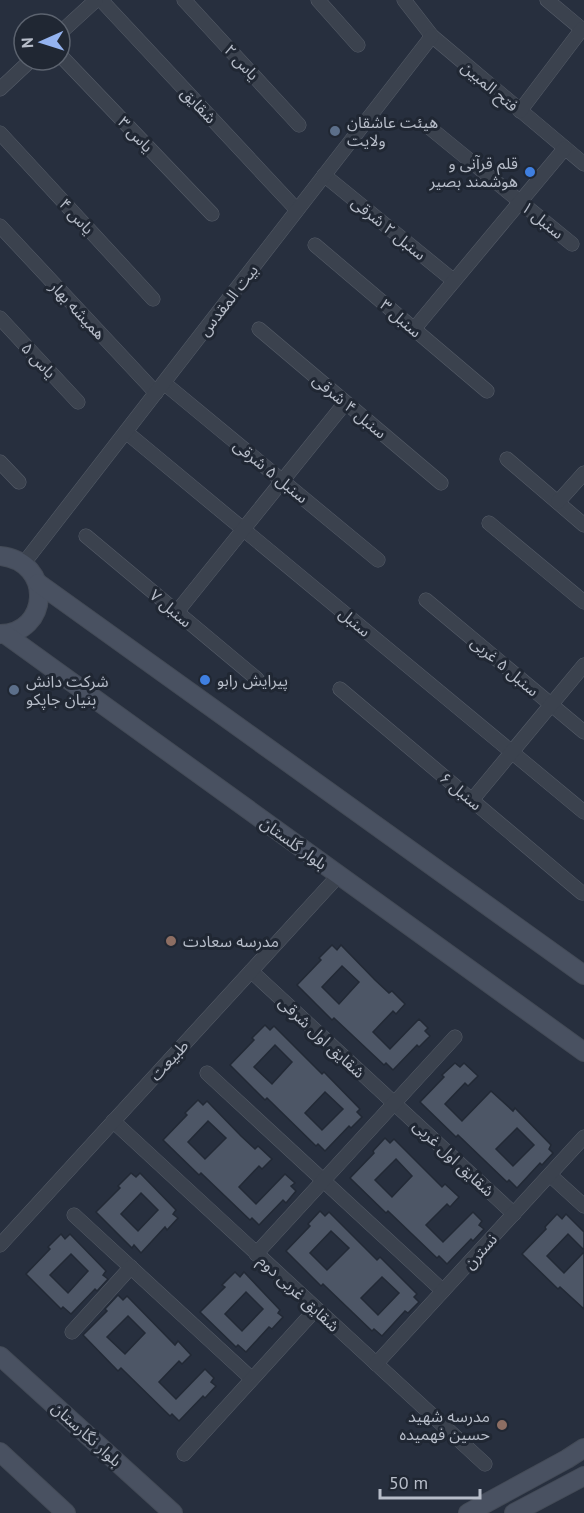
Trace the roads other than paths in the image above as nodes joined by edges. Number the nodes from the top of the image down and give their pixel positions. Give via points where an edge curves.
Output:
1 (96, 0) edge
2 (101, 0) edge
3 (184, 0) edge
4 (318, 0) edge
5 (404, 0) edge
6 (547, 0) edge
7 (72, 22) edge
8 (583, 30) edge
9 (432, 36) junction
10 (358, 45) dead end
11 (72, 68) edge
12 (18, 72) edge
13 (0, 89) edge
14 (520, 111) junction
15 (299, 125) dead end
16 (430, 128) dead end
17 (0, 133) edge
18 (565, 148) junction
19 (584, 164) edge
20 (324, 175) junction
21 (520, 202) junction
22 (297, 210) junction
23 (212, 214) dead end
24 (0, 226) edge
25 (572, 244) dead end
26 (315, 245) dead end
27 (454, 281) junction
28 (153, 299) dead end
29 (0, 318) edge
30 (259, 329) dead end
31 (414, 329) junction
32 (160, 388) junction
33 (487, 391) dead end
34 (78, 402) dead end
35 (345, 403) junction
36 (126, 432) junction
37 (507, 459) dead end
38 (0, 462) edge
39 (584, 473) edge
40 (283, 481) junction
41 (20, 482) dead end
42 (441, 483) dead end
43 (558, 502) junction
44 (489, 523) dead end
45 (584, 525) edge
46 (243, 530) junction
47 (86, 536) dead end
48 (0, 555) edge
49 (378, 560) dead end
50 (24, 563) junction
51 (38, 583) junction
52 (426, 600) dead end
53 (584, 602) edge
54 (177, 613) junction
55 (2, 634) edge
56 (584, 665) edge
57 (257, 679) dead end
58 (340, 689) dead end
59 (551, 705) junction
60 (584, 732) edge
61 (512, 752) junction
62 (472, 800) junction
63 (584, 812) edge
64 (339, 875) junction
65 (582, 893) dead end
66 (251, 971) junction
67 (584, 975) edge
68 (454, 1037) dead end
69 (584, 1052) edge
70 (207, 1073) dead end
71 (394, 1103) junction
72 (113, 1121) junction
73 (584, 1137) edge
74 (550, 1174) junction
75 (323, 1180) junction
76 (584, 1206) edge
77 (514, 1214) junction
78 (74, 1215) dead end
79 (0, 1245) edge
80 (256, 1254) junction
81 (131, 1268) junction
82 (443, 1291) junction
83 (316, 1309) junction
84 (72, 1332) dead end
85 (0, 1356) edge
86 (376, 1364) junction
87 (252, 1379) junction
88 (584, 1448) edge
89 (0, 1452) edge
90 (184, 1454) dead end
91 (485, 1464) dead end
92 (584, 1476) edge
93 (66, 1513) edge
94 (173, 1513) edge
95 (468, 1513) edge
96 (514, 1513) edge

1 - 7 street
2 - 22 street, شقایق
3 - 15 street, یاس ۲
4 - 10 street
5 - 9 street, فتح المبین
6 - 8 street
8 - 14 street
9 - 14 street, فتح المبین
9 - 20 street, بیت المقدس
11 - 23 street, یاس ۳
12 - 13 street
14 - 18 street, فتح المبین
16 - 21 street, سنبل ۱
17 - 28 street, یاس ۴
18 - 19 street, فتح المبین
18 - 21 street
20 - 22 street, بیت المقدس
20 - 27 street, سنبل ۲ شرقی
21 - 25 street, سنبل ۱
21 - 27 street
22 - 32 street, بیت المقدس
24 - 32 street, همیشه بهار
26 - 31 street, سنبل ۳
27 - 31 street
29 - 34 street, یاس ۵
30 - 35 street, سنبل ۴ شرقی
31 - 33 street, سنبل ۳
32 - 36 street, بیت المقدس
32 - 40 street, سنبل ۵ شرقی
35 - 40 street
35 - 42 street, سنبل ۴ شرقی
36 - 46 street, سنبل
36 - 50 street, بیت المقدس
37 - 43 street
38 - 41 street
39 - 43 street
40 - 46 street
40 - 49 street, سنبل ۵ شرقی
43 - 45 street
44 - 53 street
46 - 54 street
46 - 61 street, سنبل
47 - 54 street, سنبل ۷
48 - 50 main road
50 - 51 main road
51 - 55 main road via 40,597 29,622
51 - 67 main road
52 - 59 street, سنبل ۵ غربی
54 - 57 street, سنبل ۷
55 - 64 main road, بلوار گلستان
56 - 59 street
58 - 62 street, سنبل ۶
59 - 60 street, سنبل ۵ غربی
59 - 61 street
61 - 62 street
61 - 63 street, سنبل
62 - 65 street, سنبل ۶
64 - 66 street, طبیعت
64 - 69 main road, بلوار گلستان
66 - 71 street, شقایق اول شرقی
66 - 72 street, طبیعت
68 - 71 street
70 - 75 street
71 - 75 street
71 - 77 street, شقایق اول غربی
72 - 79 street, طبیعت
72 - 80 street, شقایق غربی دوم
73 - 74 street, نسترن
74 - 76 street
74 - 77 street, نسترن
75 - 80 street
75 - 82 street
77 - 82 street, نسترن
78 - 81 street
80 - 83 street, شقایق غربی دوم
81 - 84 street
81 - 87 street
82 - 86 street, نسترن
83 - 86 street, شقایق غربی دوم
83 - 87 street
85 - 94 main road, بلوار نگارستان
86 - 91 street, شقایق غربی دوم
87 - 90 street
88 - 95 main road
89 - 93 main road
92 - 96 main road

